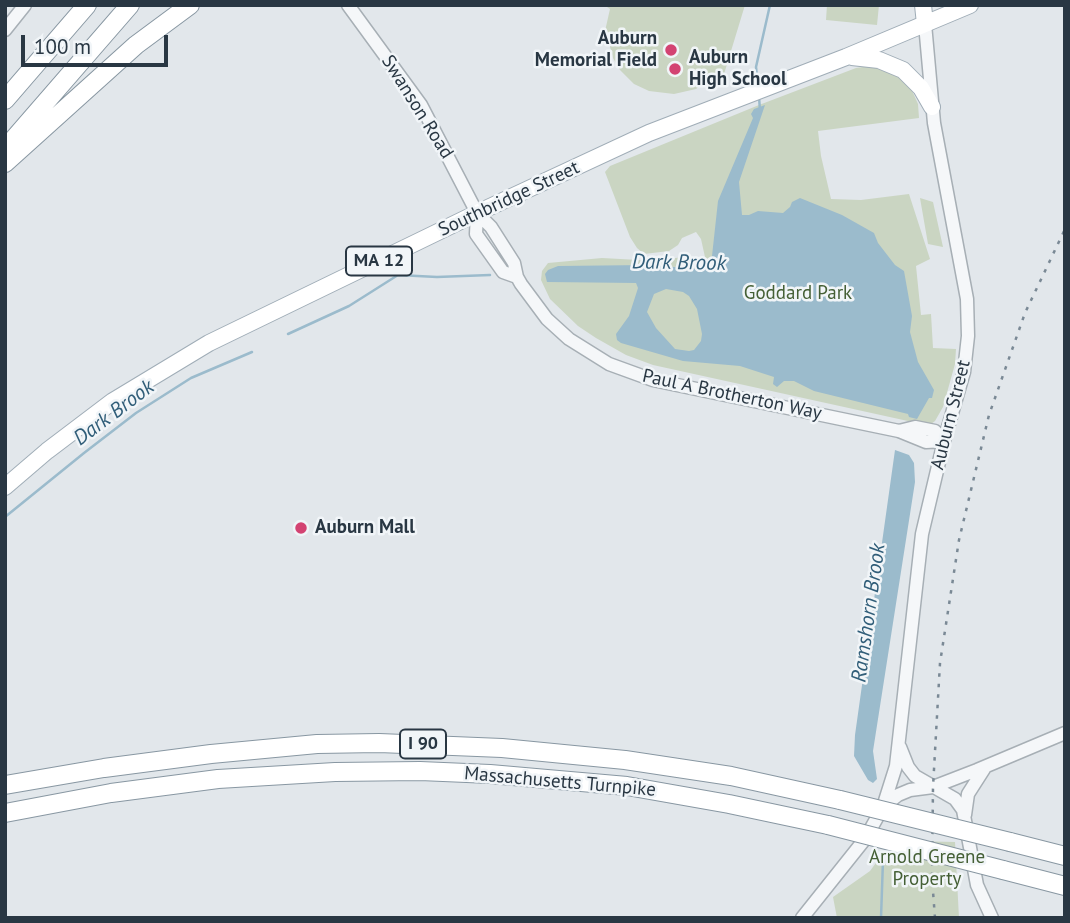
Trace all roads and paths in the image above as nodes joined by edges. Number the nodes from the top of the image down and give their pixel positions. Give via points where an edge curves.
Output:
1 (25, 5) edge
2 (87, 5) edge
3 (130, 5) edge
4 (190, 5) edge
5 (348, 5) edge
6 (923, 5) edge
7 (970, 5) edge
8 (925, 24) junction
9 (5, 30) edge
10 (846, 57) junction
11 (5, 100) edge
12 (932, 107) junction
13 (5, 149) edge
14 (5, 163) edge
15 (477, 213) junction
16 (944, 441) junction
17 (5, 488) edge
18 (1065, 733) edge
19 (898, 741) junction
20 (986, 767) junction
21 (5, 786) edge
22 (933, 787) junction
23 (883, 807) junction
24 (5, 813) edge
25 (965, 816) junction
26 (1065, 856) edge
27 (1065, 886) edge
28 (802, 918) edge
29 (992, 918) edge

1 - 9 street
2 - 11 highway
3 - 13 highway
4 - 14 highway via 136,45
5 - 15 street, Swanson Road via 421,105
6 - 8 main road, Auburn Street
7 - 8 main road, Southbridge Street / MA 12
8 - 10 main road, Southbridge Street / MA 12
8 - 12 street, Auburn Street
10 - 12 main road via 871,58 895,66 927,94
10 - 15 main road, Southbridge Street / MA 12 via 649,133
12 - 16 street, Auburn Street via 968,324 964,372
15 - 16 street, Paul A Brotherton Way via 476,234 503,272 517,277 561,333 601,360 673,385 899,431 915,427 935,431
15 - 17 main road, Southbridge Street / MA 12 via 163,369 106,406
16 - 19 street, Auburn Street via 922,534
18 - 20 street
19 - 22 street via 909,770
19 - 23 street, Auburn Street via 894,777
20 - 22 street
20 - 25 street via 970,788
21 - 26 highway, Massachusetts Turnpike / I 90, bridge via 76,772 317,744 502,748 731,776
22 - 23 street via 910,790
22 - 25 street via 955,799
23 - 28 street, Auburn Street via 865,839
24 - 27 highway, Massachusetts Turnpike / I 90, bridge via 218,779 420,771 532,777 627,786 718,802 828,825
25 - 29 street via 977,885

